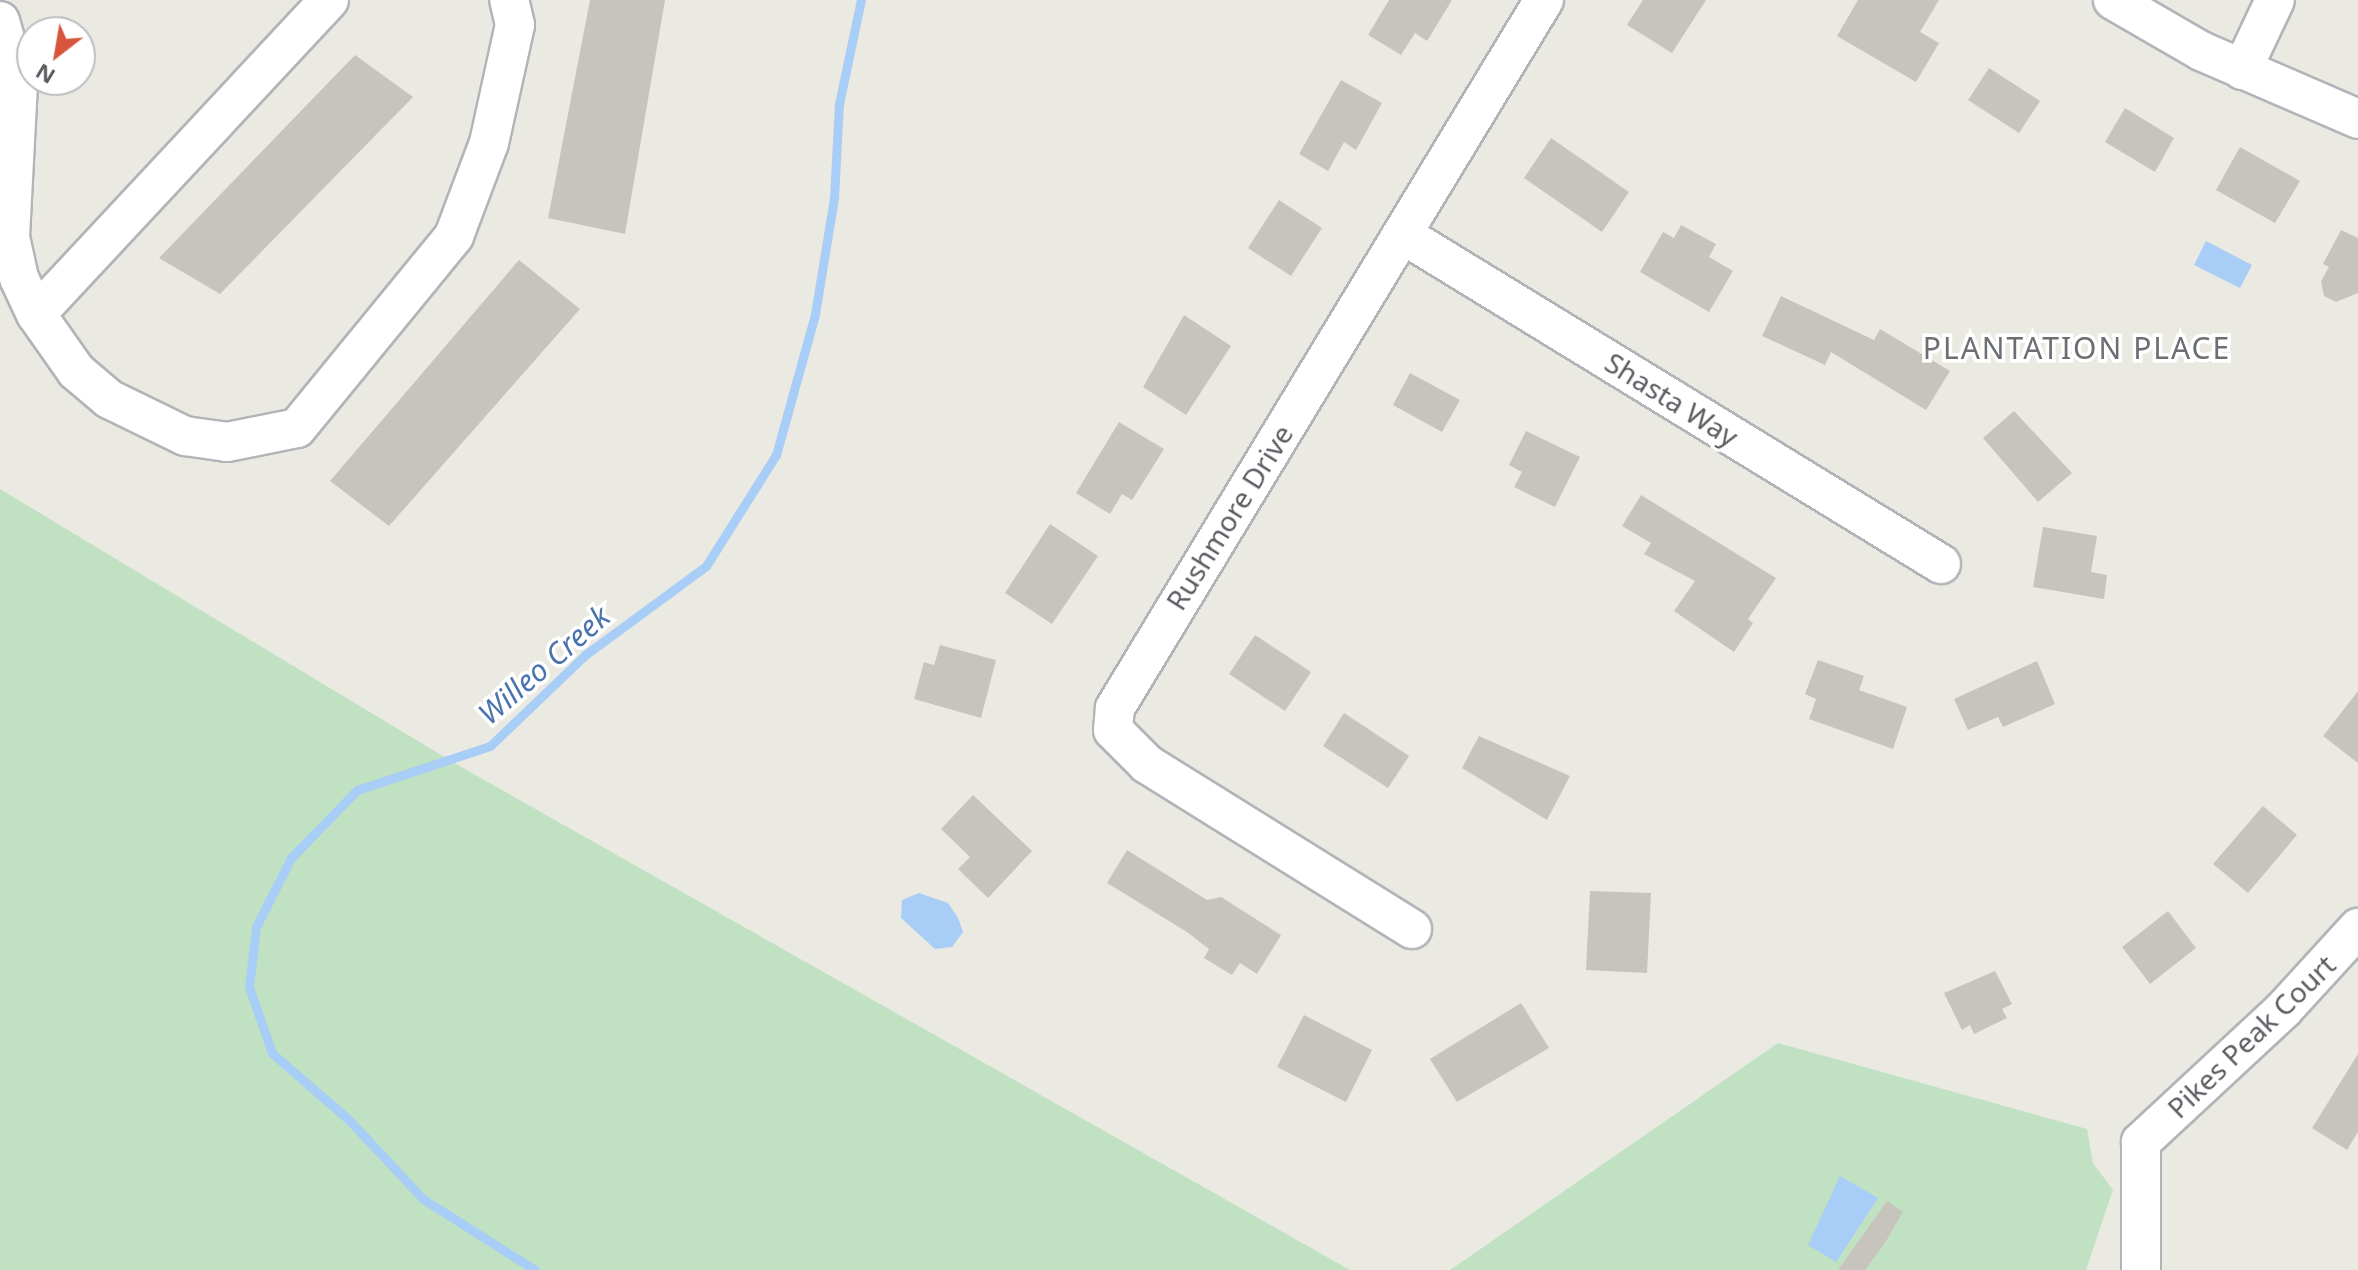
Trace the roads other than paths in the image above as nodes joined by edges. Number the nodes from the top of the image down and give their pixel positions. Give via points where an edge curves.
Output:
1 (329, 0) edge
2 (509, 0) edge
3 (1544, 0) edge
4 (2113, 0) edge
5 (2275, 0) edge
6 (0, 21) edge
7 (2242, 70) junction
8 (2358, 119) edge
9 (1402, 234) junction
10 (36, 314) junction
11 (1941, 564) dead end
12 (2358, 928) edge
13 (1412, 929) dead end
14 (2141, 1270) edge

1 - 10 street
2 - 10 street via 515,25 489,143 454,236 297,428 227,442 185,436 146,420 76,371
3 - 9 street, Rushmore Drive
4 - 7 street
5 - 7 street
6 - 10 street via 18,84 10,237 19,278
7 - 8 street
9 - 11 street, Shasta Way
9 - 13 street, Rushmore Drive via 1124,688 1113,730 1147,764
12 - 14 street, Pikes Peak Court via 2284,1009 2141,1142

